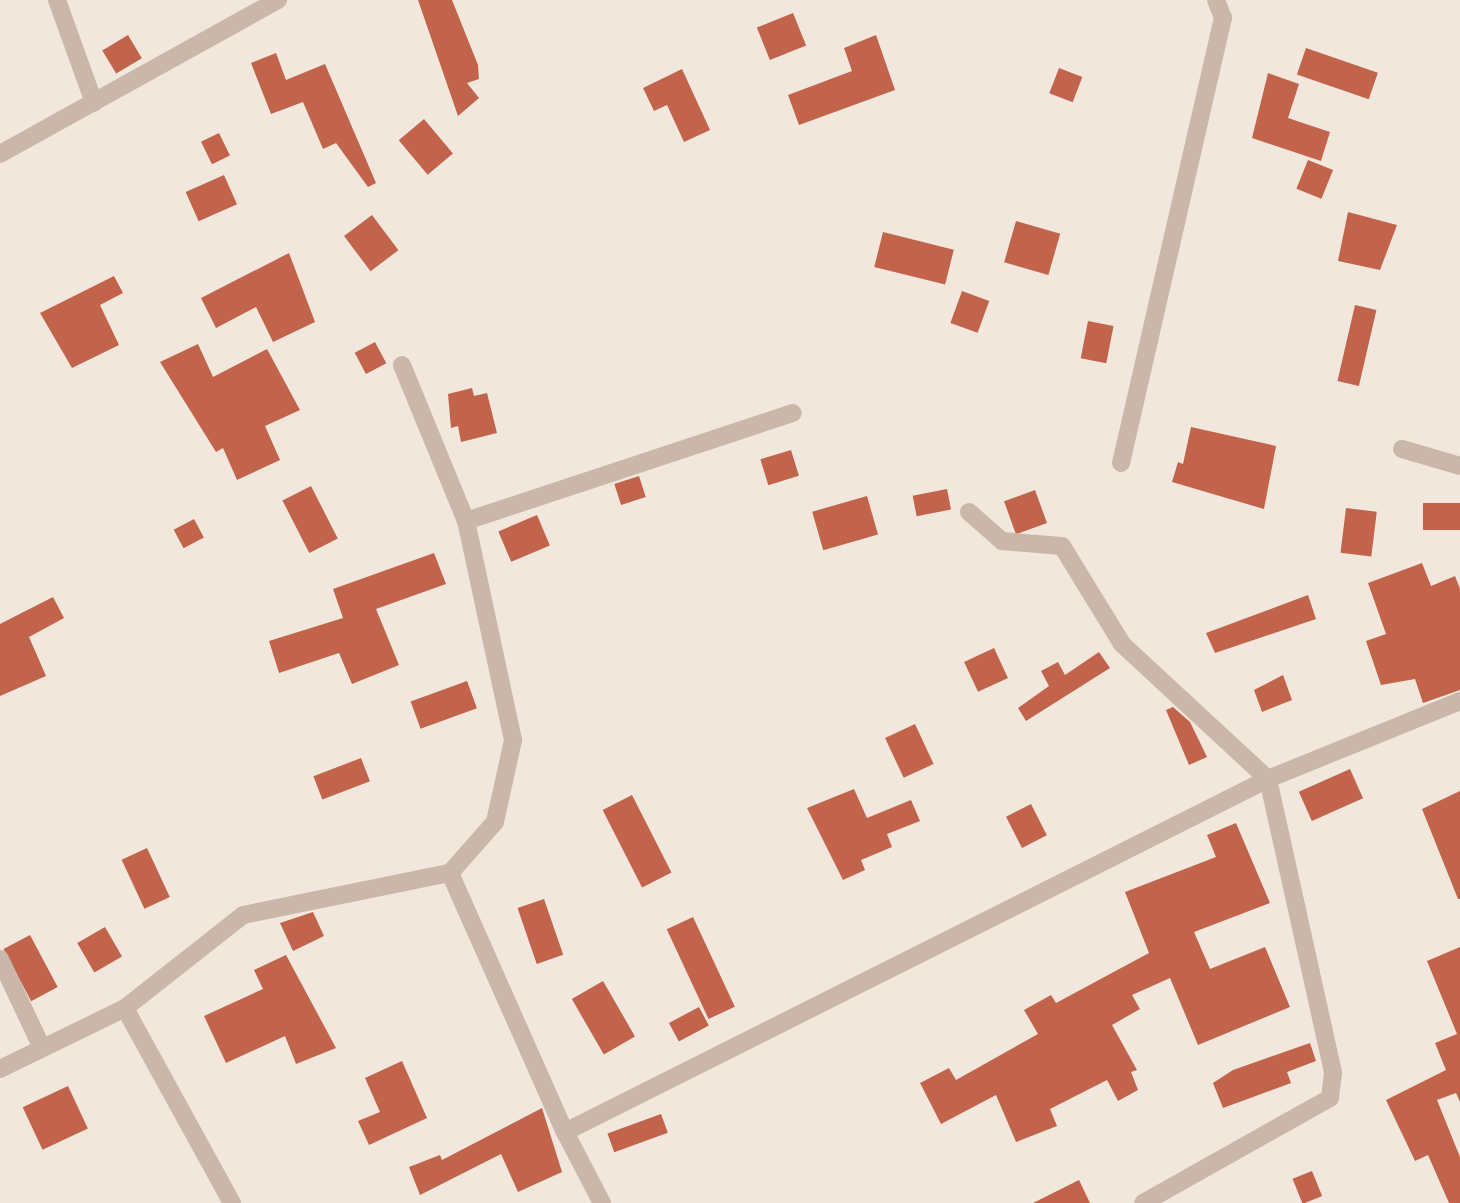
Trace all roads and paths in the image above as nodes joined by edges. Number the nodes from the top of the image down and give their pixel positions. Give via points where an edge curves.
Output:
1 (57, 0) edge
2 (278, 0) edge
3 (1216, 0) edge
4 (94, 103) junction
5 (0, 154) edge
6 (402, 365) dead end
7 (793, 413) dead end
8 (1402, 449) dead end
9 (1121, 463) dead end
10 (1460, 466) edge
11 (969, 512) dead end
12 (466, 522) junction
13 (1460, 701) edge
14 (1268, 779) junction
15 (450, 873) junction
16 (0, 959) edge
17 (125, 1008) junction
18 (41, 1048) junction
19 (0, 1069) edge
20 (565, 1132) junction
21 (232, 1203) edge
22 (602, 1203) edge
23 (1143, 1203) edge

1 - 4 street
2 - 4 street
3 - 9 street via 1223,18
4 - 5 street
6 - 12 street
7 - 12 street
8 - 10 street
11 - 14 street via 1002,541 1062,546 1122,644
12 - 15 street via 513,740 495,821
13 - 14 street
14 - 20 street
14 - 23 street via 1333,1073 1330,1098
15 - 17 street via 243,915
15 - 20 street
16 - 18 street
17 - 18 street
17 - 21 street
18 - 19 street
20 - 22 street

